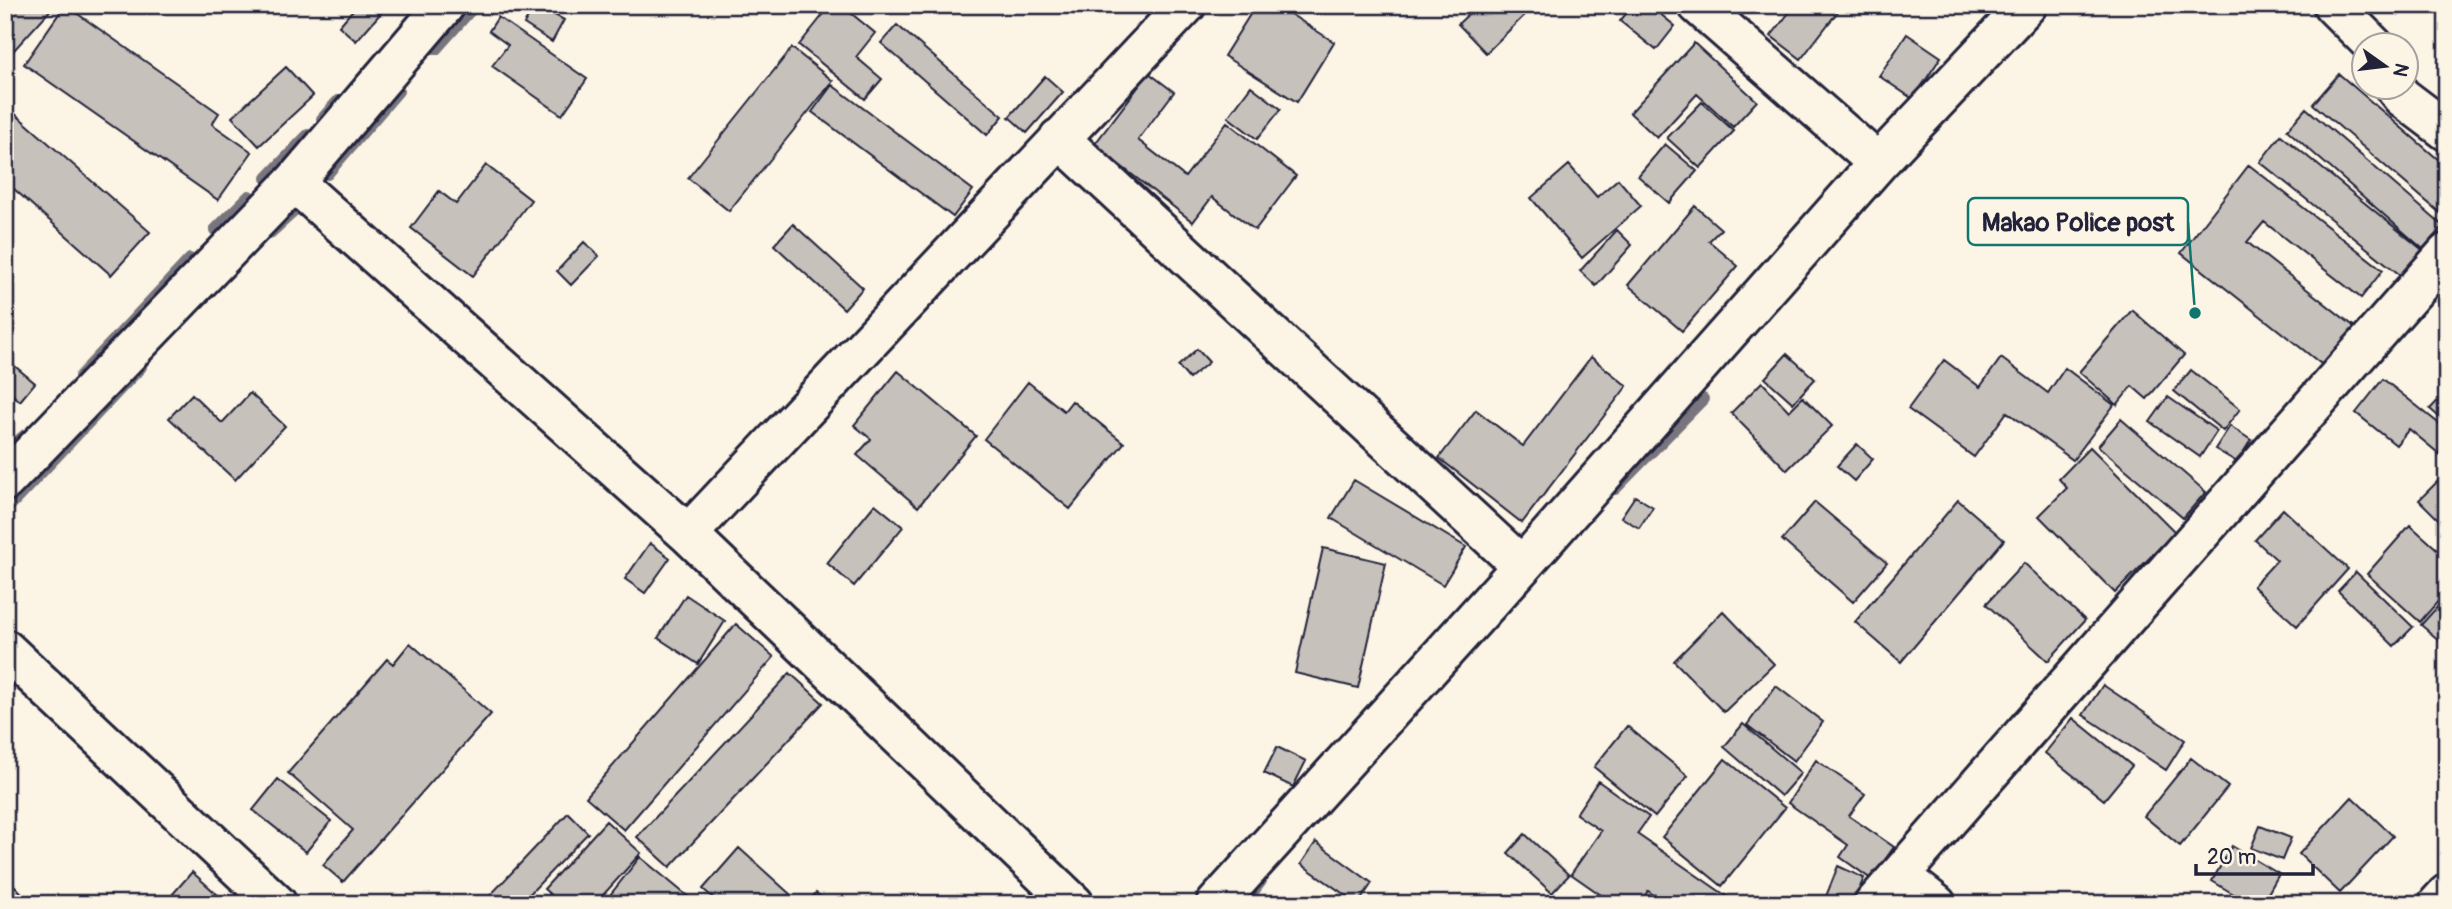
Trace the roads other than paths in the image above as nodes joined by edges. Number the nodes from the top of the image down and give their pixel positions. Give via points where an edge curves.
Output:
1 (445, 5) edge
2 (1186, 5) edge
3 (1698, 5) edge
4 (2027, 5) edge
5 (2333, 5) edge
6 (2361, 32) edge
7 (2409, 102) edge
8 (2447, 131) edge
9 (1059, 138) junction
10 (1878, 163) junction
11 (294, 182) junction
12 (2447, 253) edge
13 (5, 481) edge
14 (688, 534) junction
15 (1521, 566) junction
16 (5, 649) edge
17 (1900, 876) junction
18 (2447, 894) edge
19 (276, 904) edge
20 (1074, 904) edge
21 (1216, 904) edge
22 (1874, 904) edge
23 (1936, 904) edge
24 (2438, 904) edge

1 - 11 street
2 - 9 street
3 - 10 street
4 - 10 street
5 - 6 street
7 - 8 street
9 - 14 street
9 - 15 street
10 - 15 street
11 - 13 street
11 - 14 street
12 - 17 street
14 - 20 street
15 - 21 street
16 - 19 street
17 - 22 street
17 - 23 street
18 - 24 street

